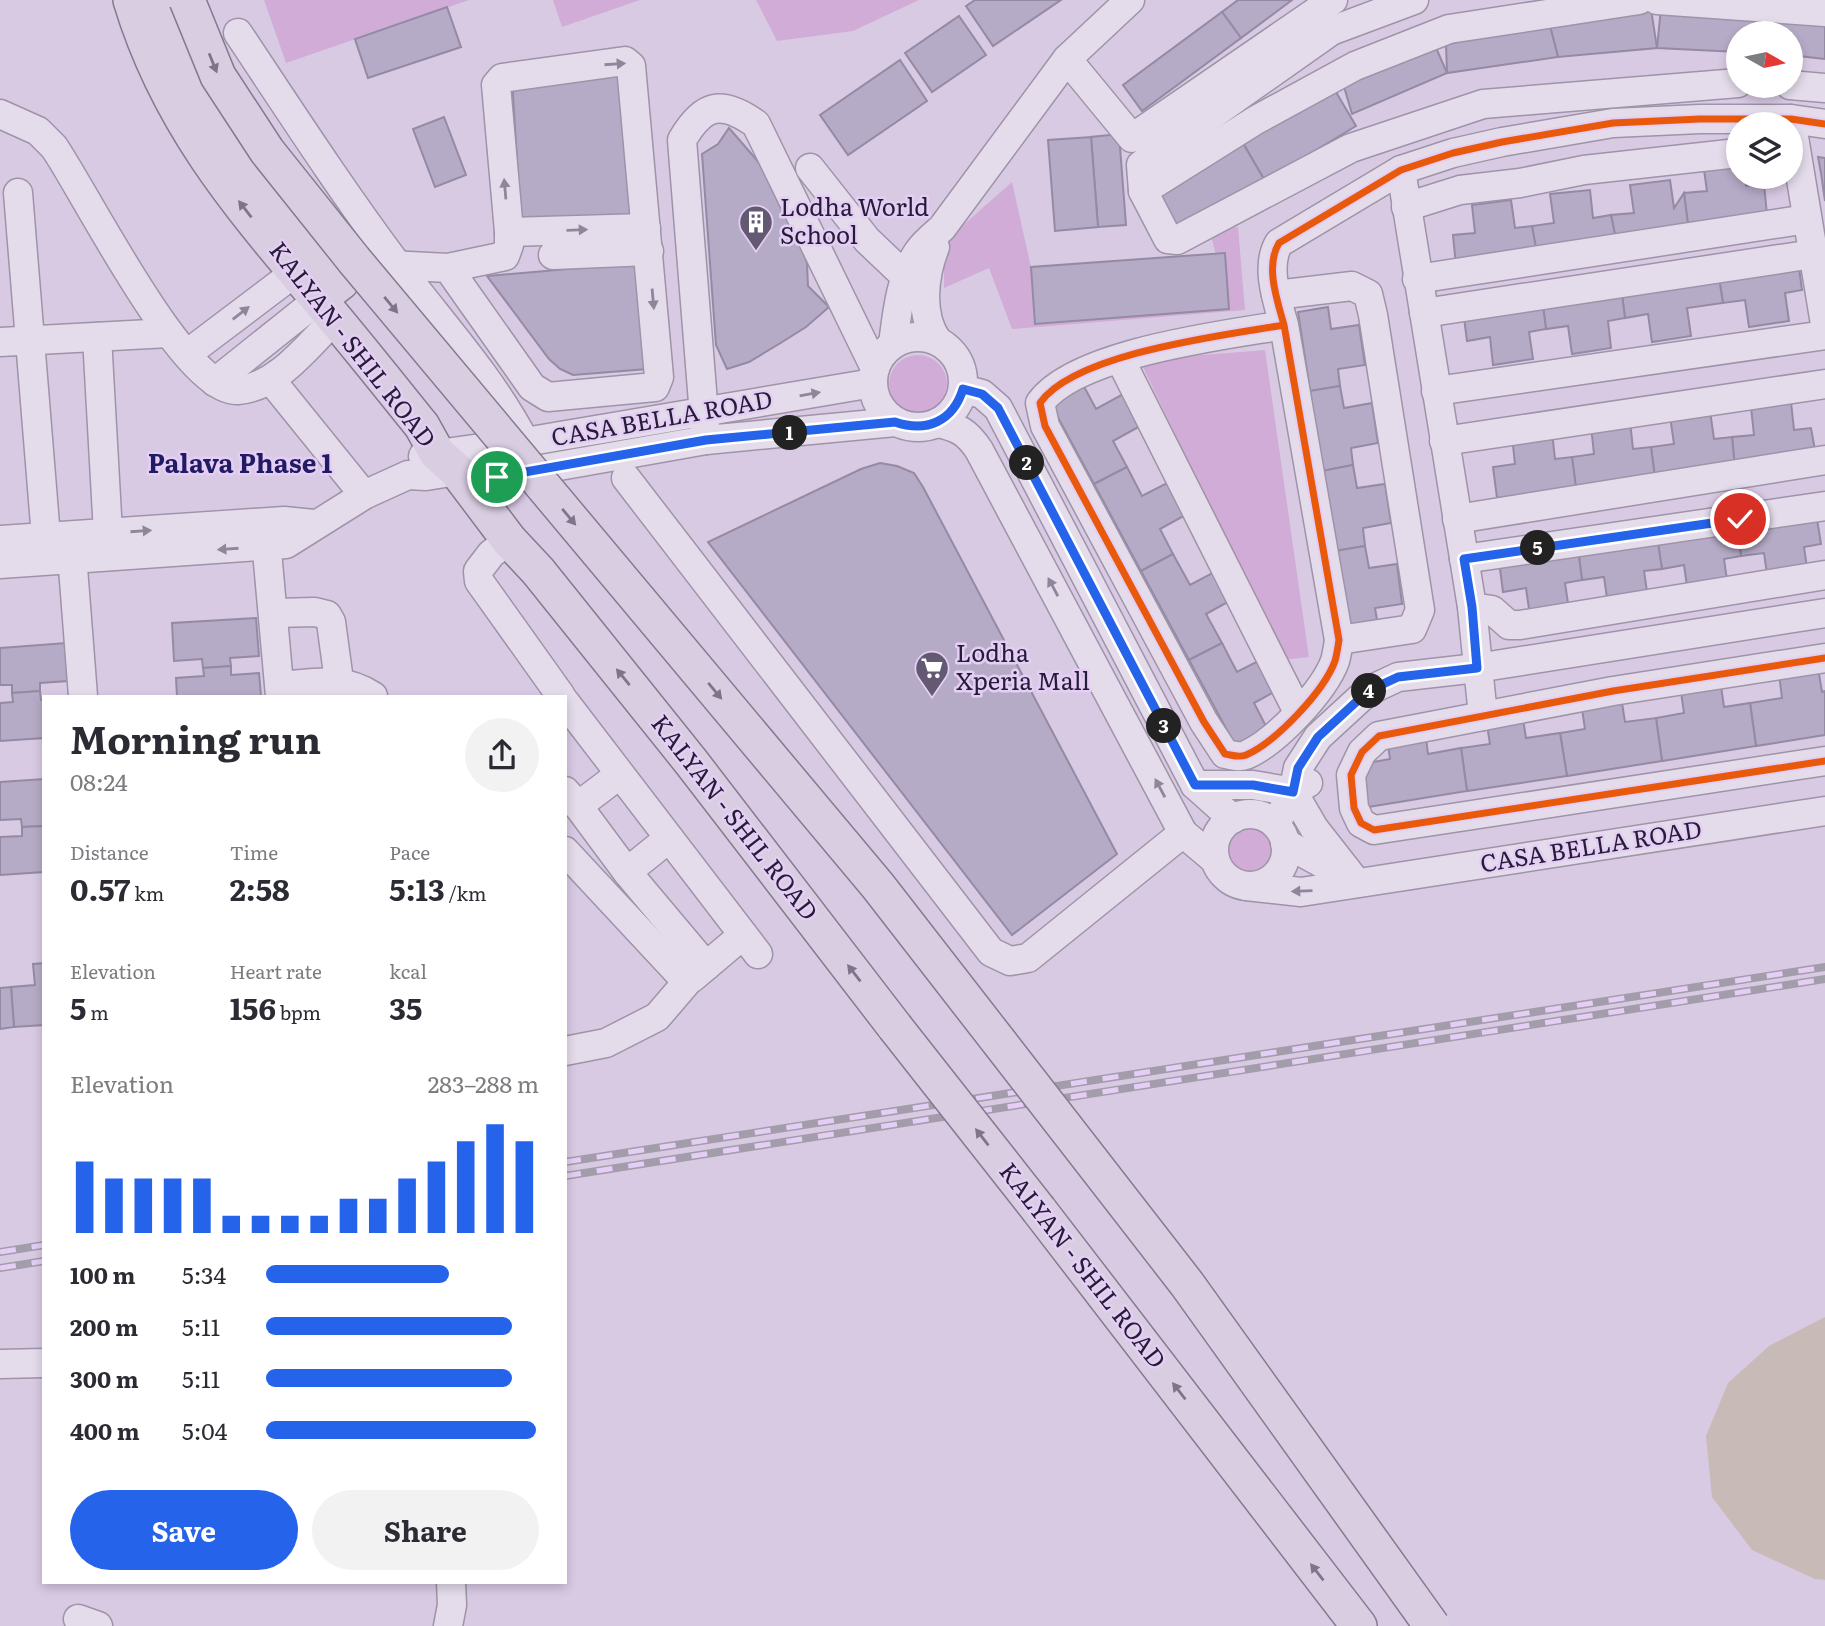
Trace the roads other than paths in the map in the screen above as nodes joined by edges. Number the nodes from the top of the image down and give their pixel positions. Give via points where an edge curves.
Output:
1 (131, 0) edge
2 (163, 0) edge
3 (187, 0) edge
4 (1130, 0) edge
5 (1333, 0) edge
6 (1414, 0) edge
7 (1639, 0) edge
8 (1657, 0) edge
9 (1825, 12) edge
10 (238, 33) dead end
11 (1067, 59) junction
12 (1726, 84) edge
13 (1803, 86) edge
14 (1825, 88) edge
15 (1726, 119) edge
16 (1803, 121) edge
17 (6, 123) edge
18 (1825, 124) edge
19 (1453, 153) junction
20 (1726, 154) edge
21 (810, 168) dead end
22 (1401, 170) junction
23 (1801, 189) edge
24 (1460, 190) junction
25 (1143, 191) junction
26 (19, 193) dead end
27 (1406, 207) junction
28 (1807, 219) junction
29 (942, 228) junction
30 (509, 232) junction
31 (648, 240) junction
32 (1814, 254) junction
33 (553, 255) dead end
34 (396, 264) junction
35 (447, 268) junction
36 (906, 277) junction
37 (1417, 279) junction
38 (327, 281) junction
39 (1276, 295) junction
40 (1424, 313) junction
41 (1825, 324) edge
42 (1284, 325) junction
43 (1825, 335) edge
44 (97, 337) junction
45 (30, 340) junction
46 (937, 340) junction
47 (0, 342) edge
48 (178, 344) junction
49 (893, 344) junction
50 (1120, 359) junction
51 (874, 375) junction
52 (271, 380) junction
53 (215, 382) junction
54 (1825, 384) edge
55 (532, 387) junction
56 (963, 389) junction
57 (1436, 391) junction
58 (509, 413) junction
59 (895, 422) junction
60 (937, 423) junction
61 (705, 426) junction
62 (525, 442) junction
63 (1444, 442) junction
64 (1825, 460) edge
65 (447, 462) junction
66 (626, 478) dead end
67 (364, 495) junction
68 (1825, 506) edge
69 (1457, 519) junction
70 (108, 533) junction
71 (266, 534) junction
72 (509, 540) junction
73 (0, 541) edge
74 (63, 544) junction
75 (1464, 559) junction
76 (0, 564) edge
77 (1825, 575) edge
78 (1472, 607) junction
79 (274, 613) junction
80 (1825, 613) edge
81 (1339, 640) junction
82 (1825, 658) edge
83 (1477, 668) junction
84 (339, 681) junction
85 (280, 691) edge
86 (83, 695) edge
87 (371, 695) edge
88 (558, 695) edge
89 (567, 707) edge
90 (1298, 712) junction
91 (1483, 716) junction
92 (1825, 761) edge
93 (620, 775) junction
94 (1195, 785) junction
95 (1293, 792) junction
96 (571, 799) edge
97 (1825, 811) edge
98 (1233, 819) junction
99 (1184, 833) junction
100 (1281, 833) junction
101 (668, 839) junction
102 (567, 853) edge
103 (1215, 860) junction
104 (627, 872) junction
105 (1357, 883) junction
106 (1246, 886) junction
107 (697, 974) junction
108 (567, 1051) edge
109 (0, 1363) edge
110 (42, 1363) edge
111 (451, 1584) edge
112 (449, 1626) edge
113 (1359, 1626) edge
114 (1432, 1626) edge

38 -> 1 main road, KALYAN - SHIL ROAD via 202,153 175,110
2 - 38 main road, KALYAN - SHIL ROAD via 174,39 200,96
3 -> 114 main road, bridge via 218,76 267,151 878,886 1187,1284
4 - 11 street
5 - 11 street via 1132,138
6 - 25 street via 1331,31 1141,164
7 - 25 street via 1449,29 1355,66 1256,120
8 - 9 street
10 - 34 street
11 - 29 street
12 - 25 street via 1483,104 1352,148 1177,240 1168,239
13 - 14 street
15 - 19 street via 1613,123
16 - 18 street
17 - 48 street via 38,131 54,146
19 - 22 street
19 - 24 street
20 - 24 street
21 - 36 street via 867,240
22 - 27 street
22 - 39 street via 1279,243 1272,255
23 - 28 street
24 - 27 street
26 - 45 street
27 - 37 street
28 - 32 street
28 - 37 street
29 - 36 street via 919,249
29 - 46 street via 925,282 927,310
30 -> 31 street
30 -> 31 street via 496,85 502,78 625,61 631,66
30 - 35 street via 505,256
31 - 33 street
31 -> 55 street via 659,377 655,387 548,397
32 - 40 street
32 - 41 street
34 - 35 street
34 - 38 street
34 - 58 street
35 - 55 street
36 - 49 street
37 - 40 street
48 -> 38 street
38 - 52 street
38 - 53 street
38 - 65 main road, KALYAN - SHIL ROAD
39 - 42 street
39 - 81 street via 1352,286 1368,294 1373,315 1420,610 1412,629
40 - 57 street
42 - 50 street via 1164,345
42 - 81 street
43 - 57 street
44 - 45 street
44 - 48 street
44 - 70 street
45 - 47 street
45 - 74 street
46 - 49 street via 921,336
46 - 56 street via 958,359
48 - 53 street
49 - 51 street via 882,354
50 - 90 street
50 - 90 street via 1049,391 1040,403 1045,426 1225,754 1246,755
51 - 59 street via 875,398
61 -> 51 street, CASA BELLA ROAD
51 - 61 street via 756,124 736,109 714,108 695,118 682,140
52 - 53 street via 236,390
52 - 67 street
54 - 63 street
55 - 58 street
56 - 60 street via 954,409
56 - 94 street via 982,394 998,408
57 - 63 street
58 - 62 street
59 - 60 street, CASA BELLA ROAD via 923,428
59 - 61 street, CASA BELLA ROAD
99 -> 60 street, CASA BELLA ROAD via 990,467 969,434
61 - 62 street, CASA BELLA ROAD
61 - 65 street, CASA BELLA ROAD via 497,477
62 - 65 street, CASA BELLA ROAD
63 - 69 street
64 - 69 street
65 - 67 street, CASA BELLA ROAD
65 - 72 main road, KALYAN - SHIL ROAD
66 - 99 street via 991,952 1010,961 1028,958
67 - 71 street, CASA BELLA ROAD via 286,544
68 - 75 street
69 - 75 street
70 -> 71 street
70 - 74 street
71 -> 74 street
71 - 79 street
72 - 88 street via 478,571 479,581
113 -> 72 main road, KALYAN - SHIL ROAD, bridge via 692,762
73 - 74 street
74 - 76 street
74 - 86 street
75 - 78 street
77 - 78 street via 1520,625 1509,625 1492,610
78 - 83 street
79 - 84 street via 327,615
79 - 85 street
80 - 83 street
81 - 90 street via 1335,662 1316,694
82 - 91 street
83 - 91 street
83 - 95 street via 1398,677 1368,691 1332,721 1332,748 1314,779
84 - 85 street
84 - 87 street
89 - 93 street
91 - 92 street via 1379,736 1362,752 1351,775 1354,808 1361,823 1374,830
93 - 96 street
93 - 101 street
94 - 95 street via 1253,785
94 - 98 street
95 - 100 street
95 - 105 street via 1314,828
96 - 104 street
97 - 105 street, CASA BELLA ROAD
98 - 100 street via 1250,814
98 - 103 street via 1217,836
99 - 103 street, CASA BELLA ROAD
100 - 105 street
100 - 106 street via 1283,865 1268,882
101 - 104 street
101 - 107 street via 751,945
102 - 107 street
103 - 106 street, CASA BELLA ROAD via 1227,878
104 - 107 street
105 -> 106 street, CASA BELLA ROAD via 1301,892
107 - 108 street via 657,1017 606,1042
109 - 110 street
111 - 112 street

